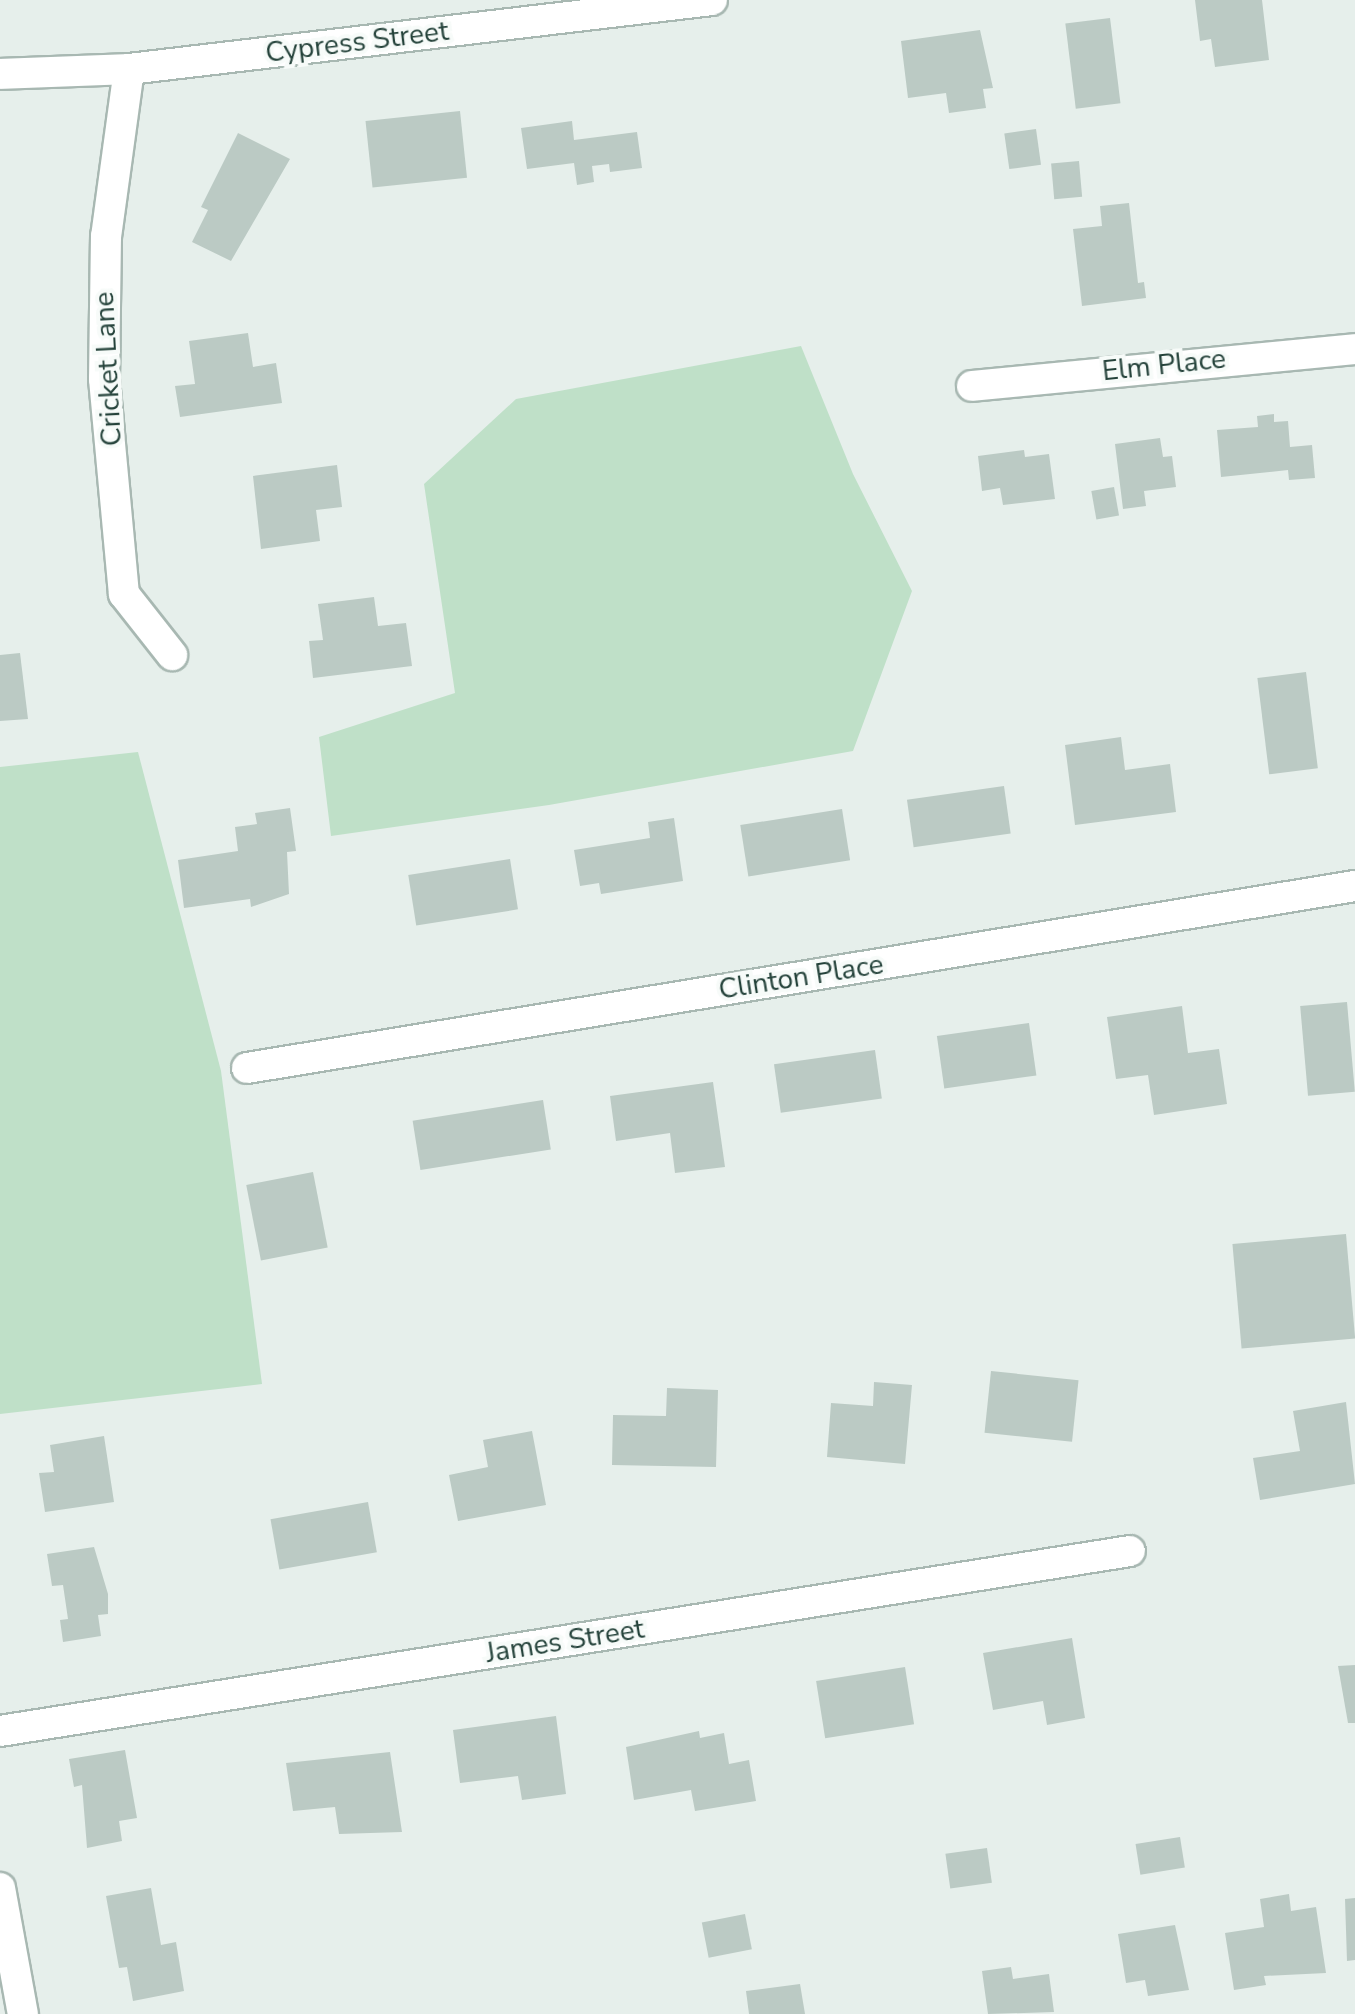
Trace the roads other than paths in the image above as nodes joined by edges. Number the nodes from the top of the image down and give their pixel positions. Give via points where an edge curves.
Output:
1 (712, 0) edge
2 (129, 69) junction
3 (0, 74) edge
4 (1355, 348) edge
5 (972, 386) dead end
6 (172, 655) dead end
7 (1355, 886) edge
8 (248, 1068) dead end
9 (1130, 1551) dead end
10 (0, 1731) edge
11 (0, 1888) edge
12 (23, 2014) edge

1 - 2 street, Cypress Street
2 - 3 street, Cypress Street
2 - 6 street, Cricket Lane via 106,236 104,378 124,594
4 - 5 street, Elm Place
7 - 8 street, Clinton Place
9 - 10 street, James Street
11 - 12 street

